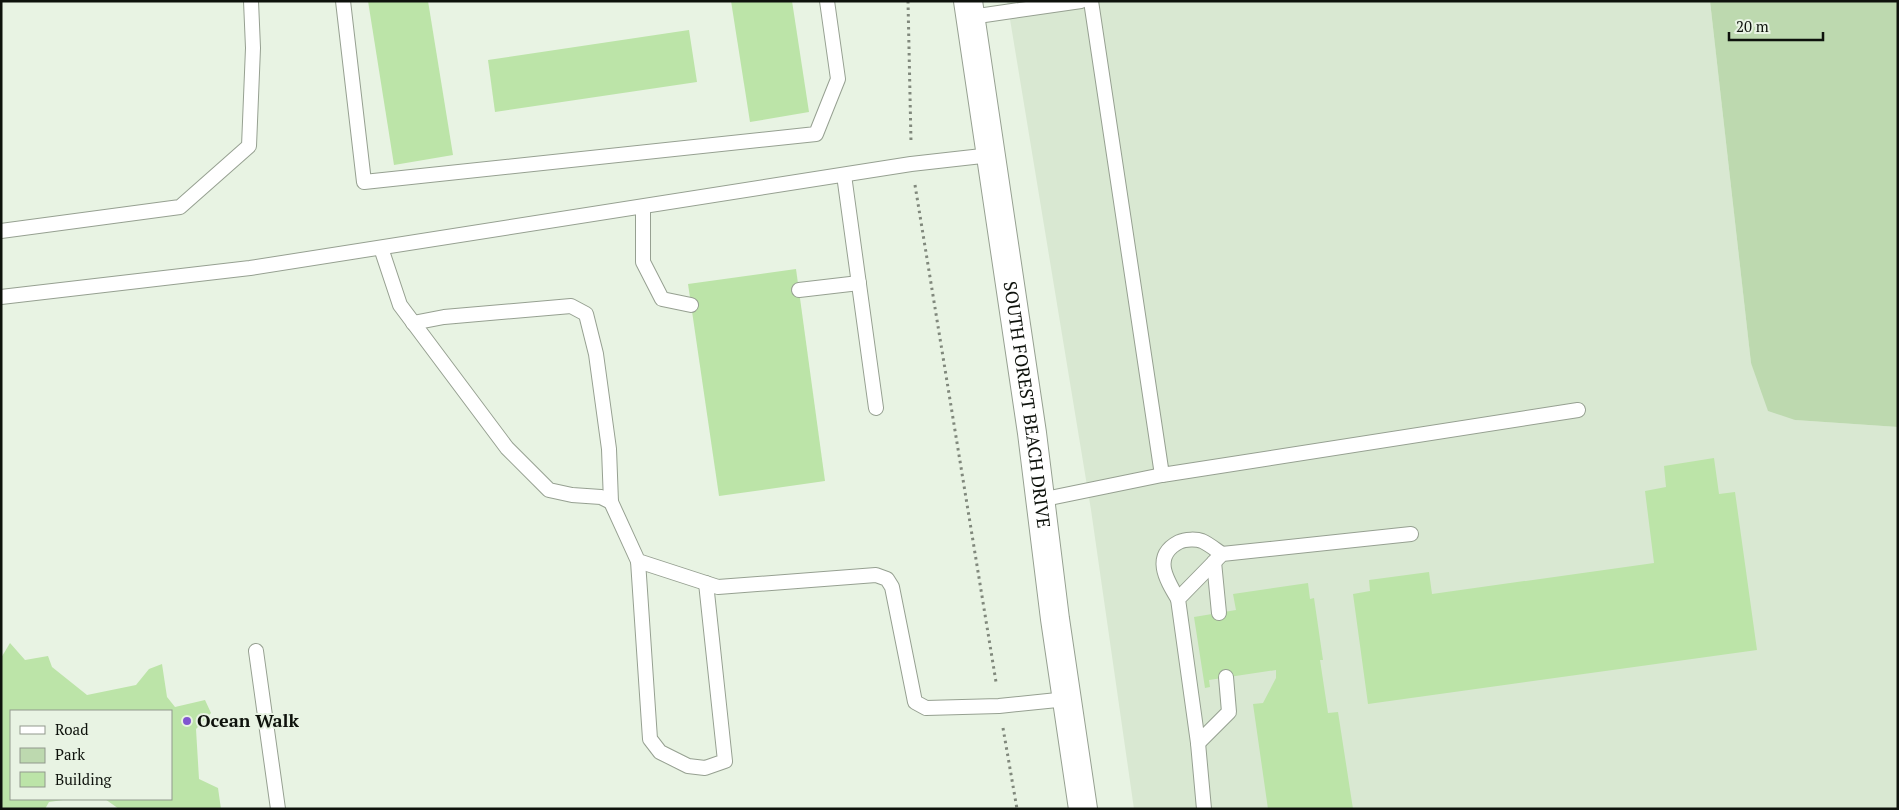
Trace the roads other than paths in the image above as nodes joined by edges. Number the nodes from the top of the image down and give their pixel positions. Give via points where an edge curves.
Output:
1 (251, 1) edge
2 (343, 1) edge
3 (827, 1) edge
4 (1081, 1) edge
5 (1092, 1) edge
6 (970, 9) edge
7 (991, 155) junction
8 (844, 175) junction
9 (643, 207) junction
10 (1, 231) edge
11 (381, 248) junction
12 (859, 283) junction
13 (799, 290) dead end
14 (1, 297) edge
15 (691, 305) dead end
16 (413, 323) junction
17 (876, 408) dead end
18 (1578, 410) dead end
19 (1162, 475) junction
20 (1040, 500) junction
21 (611, 502) junction
22 (1411, 534) dead end
23 (1218, 558) junction
24 (638, 562) junction
25 (706, 583) junction
26 (1178, 599) junction
27 (1219, 613) dead end
28 (256, 651) dead end
29 (1226, 678) dead end
30 (1067, 699) junction
31 (1198, 743) junction
32 (278, 809) edge
33 (1083, 809) edge
34 (1204, 809) edge

1 - 10 lane via 253,48 249,146 180,207
2 - 3 lane via 364,182 816,134 838,79
4 - 6 lane
5 - 19 lane
6 - 7 street, SOUTH FOREST BEACH DRIVE
7 - 8 lane
7 - 20 street, SOUTH FOREST BEACH DRIVE
8 - 9 lane
8 - 12 lane
9 - 11 lane
9 - 15 lane via 643,262 662,299
11 - 14 lane via 250,268
11 - 16 lane via 400,305
12 - 13 lane
12 - 17 lane
16 - 21 lane via 507,448 549,490 600,497
16 - 21 lane via 444,317 570,306 586,314 596,354 609,449
18 - 19 lane
19 - 20 lane
20 - 30 street, SOUTH FOREST BEACH DRIVE
21 - 24 lane
22 - 23 lane
23 - 26 lane
23 - 26 lane via 1201,540 1182,540 1169,547 1163,562 1165,578
23 - 27 lane
24 - 25 lane
24 - 25 lane via 650,739 660,752 688,766 705,768 725,761
25 - 30 lane via 718,586 876,575 887,579 892,587 914,702 926,708 1000,706
26 - 31 lane
28 - 32 lane
29 - 31 lane via 1229,712
30 - 33 street, SOUTH FOREST BEACH DRIVE
31 - 34 lane

